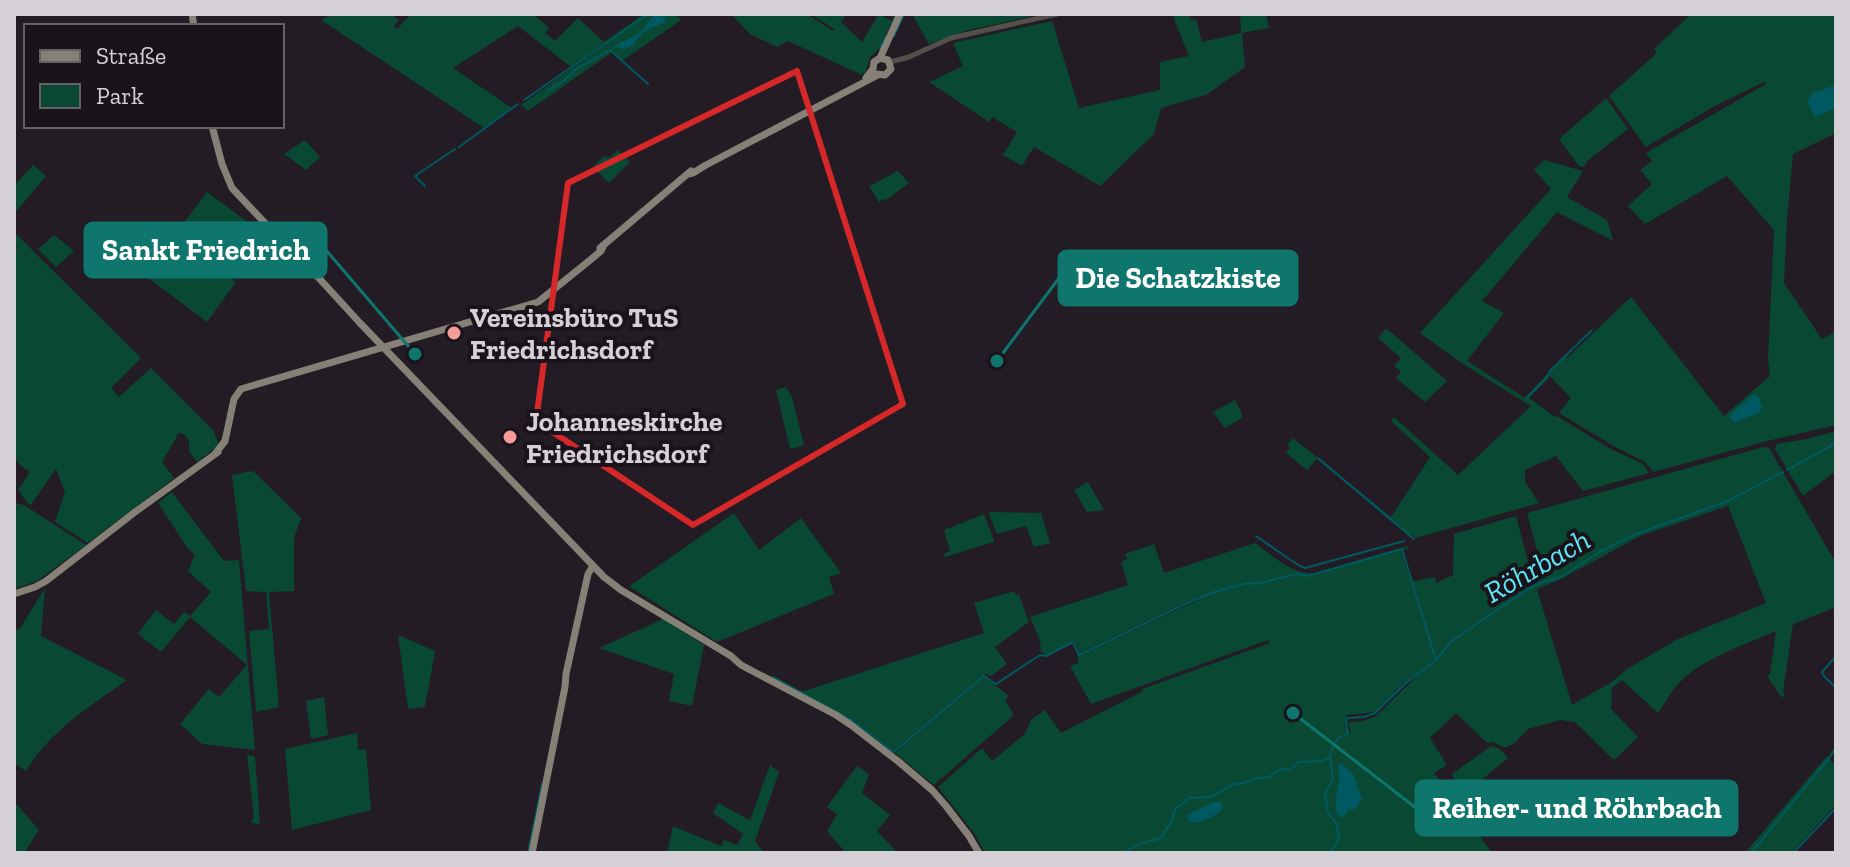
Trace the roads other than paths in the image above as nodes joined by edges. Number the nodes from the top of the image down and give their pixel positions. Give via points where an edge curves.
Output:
1 (900, 14) edge
2 (1057, 14) edge
3 (887, 62) junction
4 (876, 72) junction
5 (213, 128) edge
6 (384, 347) junction
7 (593, 566) junction
8 (14, 594) edge
9 (532, 853) edge
10 (979, 853) edge

1 - 3 main road via 888,43
2 - 3 street via 951,38
3 - 4 main road via 887,74
3 - 4 main road via 874,62
4 - 6 main road via 688,174 538,302
5 - 6 main road via 232,188
6 - 7 main road
6 - 8 main road via 238,392 225,441 215,454 46,581
7 - 9 main road
7 - 10 main road via 611,583 851,725 932,790

